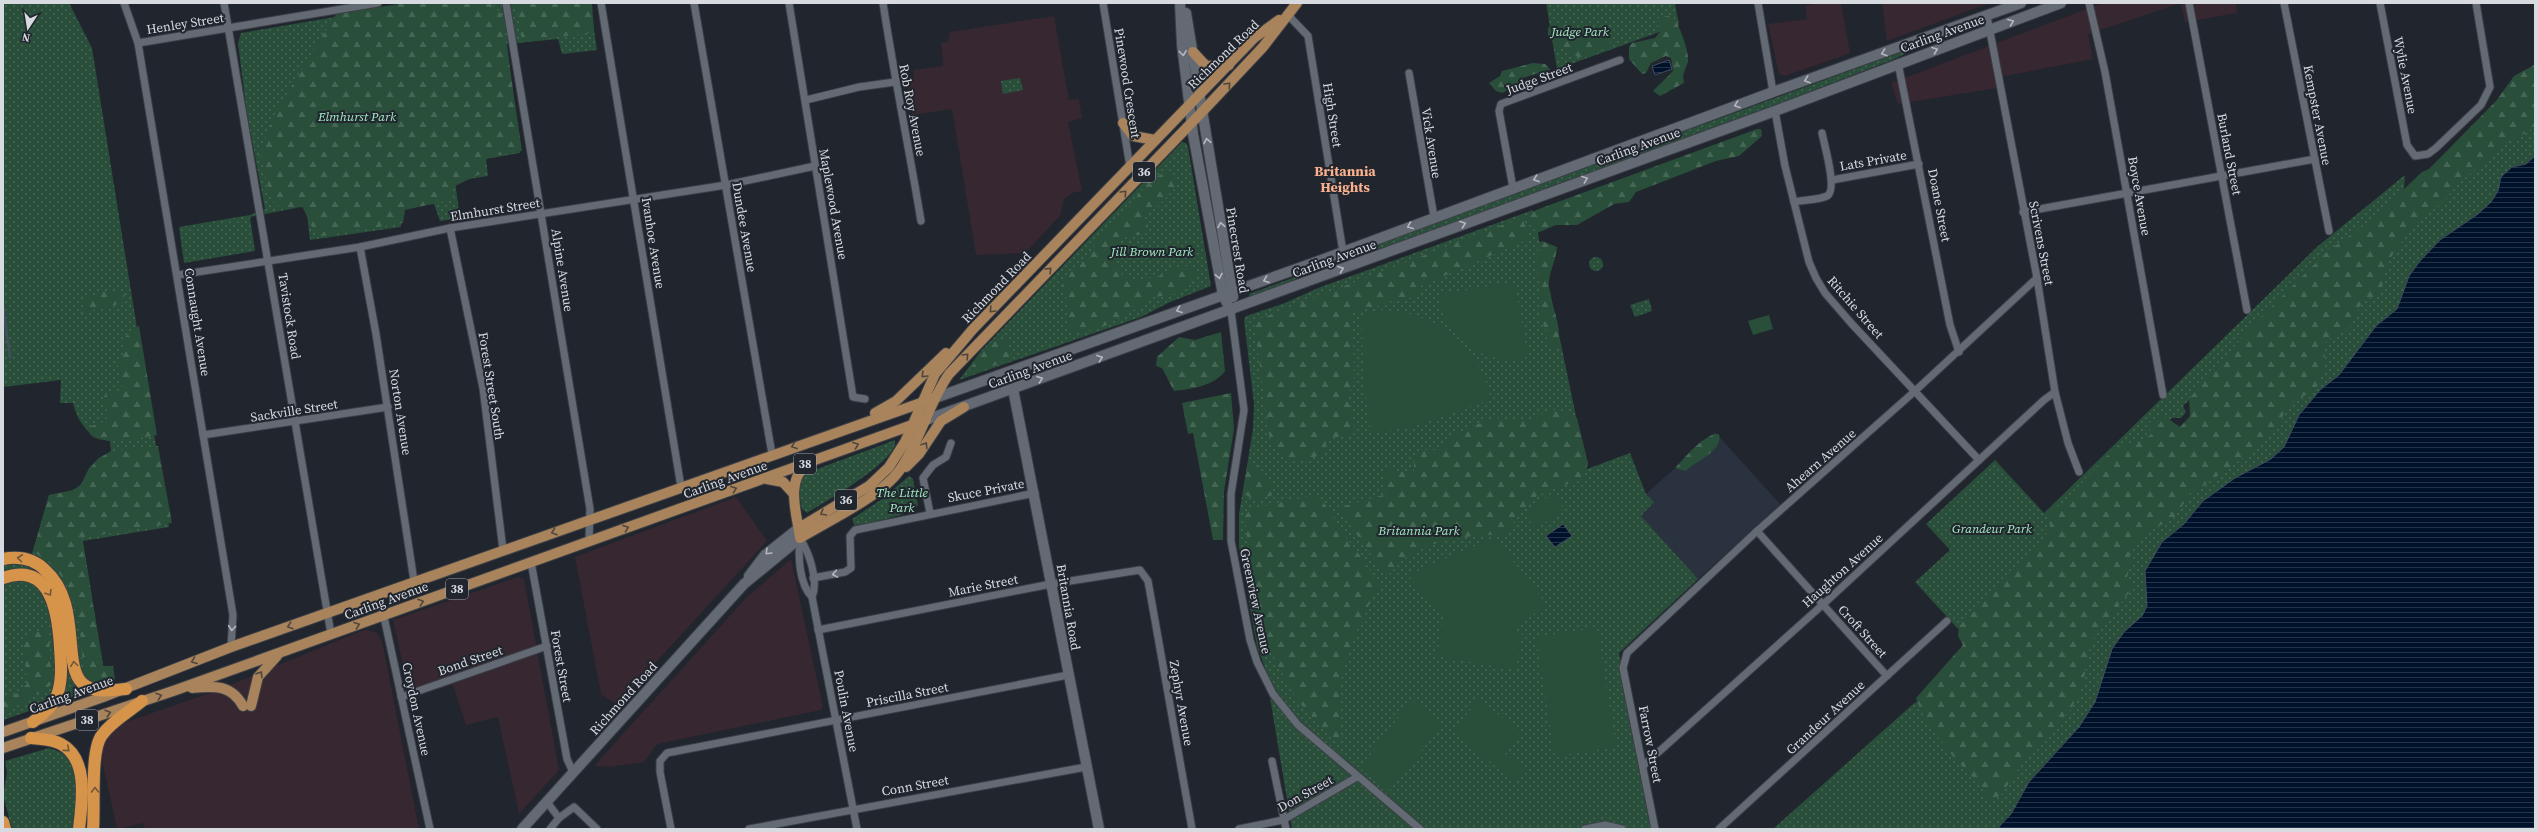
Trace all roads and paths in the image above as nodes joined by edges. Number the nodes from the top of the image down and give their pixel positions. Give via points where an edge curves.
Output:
1 (124, 3) edge
2 (224, 3) edge
3 (378, 3) edge
4 (506, 3) edge
5 (601, 3) edge
6 (694, 3) edge
7 (789, 3) edge
8 (883, 3) edge
9 (1103, 3) edge
10 (1180, 3) edge
11 (1184, 3) edge
12 (1297, 3) edge
13 (1758, 3) edge
14 (2021, 3) edge
15 (2061, 3) edge
16 (2089, 3) edge
17 (2189, 3) edge
18 (2284, 3) edge
19 (2380, 3) edge
20 (2476, 3) edge
21 (1287, 14) junction
22 (1987, 16) junction
23 (229, 28) junction
24 (1991, 30) junction
25 (138, 42) junction
26 (1193, 52) junction
27 (1620, 60) dead end
28 (1898, 63) junction
29 (1229, 65) junction
30 (1409, 73) dead end
31 (895, 82) junction
32 (1773, 92) junction
33 (1199, 95) junction
34 (806, 100) junction
35 (1190, 104) junction
36 (1775, 111) junction
37 (1201, 113) junction
38 (1123, 123) junction
39 (1192, 124) junction
40 (1822, 133) dead end
41 (1155, 140) junction
42 (2315, 159) junction
43 (1919, 164) junction
44 (815, 166) junction
45 (1130, 167) junction
46 (2222, 176) junction
47 (1832, 180) junction
48 (726, 185) junction
49 (1512, 188) junction
50 (2127, 192) junction
51 (635, 199) junction
52 (1794, 202) junction
53 (2023, 212) junction
54 (542, 214) junction
55 (1434, 217) junction
56 (921, 221) dead end
57 (450, 228) junction
58 (2329, 231) dead end
59 (360, 247) junction
60 (1342, 252) junction
61 (269, 262) junction
62 (178, 275) junction
63 (2037, 278) junction
64 (1010, 290) junction
65 (1233, 291) junction
66 (1223, 295) junction
67 (1022, 298) junction
68 (1232, 310) junction
69 (2247, 310) dead end
70 (973, 329) junction
71 (1959, 352) junction
72 (1013, 389) junction
73 (1915, 391) junction
74 (2056, 392) junction
75 (2163, 395) dead end
76 (934, 398) junction
77 (865, 399) dead end
78 (921, 403) junction
79 (388, 407) junction
80 (964, 407) junction
81 (926, 420) junction
82 (296, 422) junction
83 (913, 425) junction
84 (831, 433) junction
85 (203, 435) junction
86 (951, 443) dead end
87 (772, 454) junction
88 (1979, 460) junction
89 (810, 462) junction
90 (2080, 472) dead end
91 (898, 473) junction
92 (762, 479) junction
93 (680, 487) junction
94 (1035, 493) junction
95 (794, 494) junction
96 (930, 513) junction
97 (590, 520) junction
98 (1758, 531) junction
99 (800, 533) junction
100 (589, 541) junction
101 (503, 550) junction
102 (3, 559) edge
103 (531, 562) junction
104 (3, 578) edge
105 (813, 578) junction
106 (1148, 581) joint
107 (414, 582) junction
108 (1051, 584) junction
109 (379, 594) junction
110 (812, 597) junction
111 (1823, 604) junction
112 (327, 613) junction
113 (384, 615) junction
114 (1947, 621) dead end
115 (818, 630) junction
116 (331, 634) junction
117 (231, 646) junction
118 (547, 646) junction
119 (283, 651) junction
120 (1623, 663) joint
121 (1068, 675) junction
122 (1887, 676) junction
123 (126, 689) junction
124 (176, 690) junction
125 (401, 697) junction
126 (142, 701) junction
127 (836, 720) junction
128 (32, 722) junction
129 (3, 732) edge
130 (26, 739) junction
131 (3, 748) edge
132 (1272, 761) dead end
133 (1086, 766) junction
134 (1643, 766) junction
135 (573, 772) junction
136 (1357, 777) junction
137 (547, 802) junction
138 (853, 808) junction
139 (560, 818) junction
140 (1283, 820) junction
141 (3, 823) edge
142 (4, 829) edge
143 (79, 829) edge
144 (92, 829) edge
145 (430, 829) edge
146 (522, 829) edge
147 (550, 829) edge
148 (597, 829) edge
149 (671, 829) edge
150 (749, 829) edge
151 (857, 829) edge
152 (1099, 829) edge
153 (1192, 829) edge
154 (1239, 829) edge
155 (1286, 829) edge
156 (1420, 829) edge
157 (1585, 829) edge
158 (1622, 829) edge
159 (1655, 829) edge
160 (1719, 829) edge

1 - 25 street, Connaught Avenue
2 - 23 street, Tavistock Road
3 - 23 street, Henley Street
4 - 54 street, Alpine Avenue
5 - 51 street, Ivanhoe Avenue
6 - 48 street, Dundee Avenue
7 - 34 street, Maplewood Avenue
8 - 31 street, Rob Roy Avenue
9 - 38 street, Pinewood Crescent
10 -> 35 main road, Pinecrest Road via 1182,45
11 - 26 main road, Pinecrest Road
12 - 21 main road, Richmond Road / 36
13 - 32 street
14 - 22 main road, Carling Avenue / 38
24 -> 15 main road, Carling Avenue / 38
16 - 50 street, Boyce Avenue via 2105,72
17 - 46 street, Burland Street
18 - 42 street, Kempster Avenue
19 - 20 street, Wylie Avenue via 2409,151 2416,156 2428,154 2486,97 2490,79
21 - 29 main road, Richmond Road / 36 via 1254,38
37 -> 21 main road, Richmond Road / 36 via 1263,47
21 - 60 street, High Street via 1308,36
22 - 24 street, Scrivens Street
22 -> 32 main road, Carling Avenue / 38
23 - 25 street, Henley Street
23 - 61 street, Tavistock Road
28 -> 24 main road, Carling Avenue / 38
24 - 53 street, Scrivens Street
25 - 62 street, Connaught Avenue
26 - 29 main road via 1206,66
26 - 33 main road, Pinecrest Road
27 - 49 street, Judge Street via 1501,104 1499,111
28 - 36 main road, Carling Avenue / 38
28 - 43 street, Doane Street
29 - 33 main road, Richmond Road / 36
30 - 55 street, Vick Avenue
31 - 34 street via 858,87
31 - 56 street, Rob Roy Avenue via 905,122
32 -> 49 main road, Carling Avenue / 38
33 - 35 main road, Richmond Road / 36
33 - 37 main road, Pinecrest Road
34 - 44 street, Maplewood Avenue
35 - 39 main road, Pinecrest Road
35 - 41 main road, Richmond Road / 36
36 - 52 street, Ritchie Street
68 -> 36 main road, Carling Avenue / 38
37 - 39 main road, Richmond Road / 36
65 -> 37 main road, Pinecrest Road
38 - 41 main road via 1133,136
38 - 45 street, Pinewood Crescent
39 -> 66 main road, Pinecrest Road
67 -> 39 main road, Richmond Road / 36
40 - 47 street
41 - 45 main road, Richmond Road / 36
42 - 46 street
42 - 58 street, Kempster Avenue
43 - 47 street, Lats Private
43 - 71 street, Doane Street via 1950,325
44 - 48 street, Elmhurst Street
44 - 77 street, Maplewood Avenue via 853,397
45 - 64 main road, Richmond Road / 36
46 - 50 street
46 - 69 street, Burland Street
47 - 52 street via 1832,191 1828,196
48 - 51 street, Elmhurst Street
48 - 87 street, Dundee Avenue
49 - 55 main road, Carling Avenue / 38
50 - 53 street
50 - 75 street, Boyce Avenue
51 - 54 street, Elmhurst Street
51 - 93 street, Ivanhoe Avenue
52 - 73 street, Ritchie Street via 1809,262 1825,293
53 - 63 street, Scrivens Street
54 - 57 street, Elmhurst Street
54 - 97 street, Alpine Avenue
55 -> 60 main road, Carling Avenue / 38
57 - 59 street, Elmhurst Street
57 - 101 street, Forest Street South via 483,388
59 - 61 street, Elmhurst Street
59 - 79 street, Norton Avenue
60 -> 65 main road, Carling Avenue / 38
61 - 62 street, Elmhurst Street
61 - 82 street, Tavistock Road
62 - 85 street, Connaught Avenue
63 - 71 street, Ahearn Avenue
63 - 74 street, Scrivens Street
64 - 67 main road
64 -> 70 main road, Richmond Road / 36
65 - 66 main road, Carling Avenue / 38
65 - 68 main road, Pinecrest Road
66 - 68 main road, Pinecrest Road
66 -> 76 main road, Carling Avenue / 38
76 -> 67 main road, Richmond Road / 36 via 955,368
72 -> 68 main road, Carling Avenue / 38
68 - 136 street, Greenview Avenue via 1244,410 1231,494 1230,534 1252,648 1265,678 1290,717
70 - 78 main road, Richmond Road / 36 via 935,374
70 -> 84 main road via 891,405
71 - 73 street, Ahearn Avenue
72 - 80 main road, Carling Avenue / 38
72 - 94 main road, Britannia Road
73 - 88 street, Ritchie Street
73 - 98 street, Ahearn Avenue
74 - 88 street, Haughton Avenue
74 - 90 street, Scrivens Street via 2068,443
76 - 78 main road, Carling Avenue / 38
76 - 81 main road, Richmond Road / 36
78 - 83 main road, Richmond Road / 36
78 - 84 main road, Carling Avenue / 38
79 - 82 street, Sackville Street
79 - 107 street, Norton Avenue
80 - 81 main road, Carling Avenue / 38
91 -> 80 main road via 919,454 941,421
81 - 83 main road, Carling Avenue / 38
81 - 91 main road, Richmond Road / 36
82 - 85 street, Sackville Street
82 - 112 street, Tavistock Road
89 -> 83 main road, Carling Avenue / 38
83 -> 99 main road, Richmond Road / 36 via 898,454 876,480
84 -> 87 main road, Carling Avenue / 38
85 -> 117 street, Connaught Avenue via 233,609
86 - 96 street via 946,457 932,465 923,478
87 - 93 main road, Carling Avenue / 38
88 - 111 street, Haughton Avenue
89 - 92 main road, Carling Avenue / 38
89 - 95 main road, Poulin Avenue via 798,472
91 - 99 main road, Richmond Road / 36 via 876,492
92 - 95 main road via 781,481
100 -> 92 main road, Carling Avenue / 38
93 - 97 main road, Carling Avenue / 38
94 - 96 street, Skuce Private
94 - 108 main road, Britannia Road
95 - 99 main road, Poulin Avenue
96 -> 105 street, Skuce Private via 852,532 851,568 845,572
97 - 100 street, Alpine Avenue
97 -> 101 main road, Carling Avenue / 38
98 - 111 street, Croft Street
98 - 120 street, Ahearn Avenue via 1627,653
99 - 105 street, Poulin Avenue via 807,550
99 - 110 street, Poulin Avenue via 798,554 806,591
99 - 135 main road, Richmond Road / 36 via 765,554 744,584
100 - 103 main road, Carling Avenue / 38
101 - 107 main road, Carling Avenue / 38
123 -> 102 highway via 97,690 82,682 74,667 64,597 55,579 32,560 15,557
113 -> 103 main road, Carling Avenue / 38
103 - 118 street, Forest Street
104 -> 128 highway via 14,576 36,580 47,589 57,614 60,688 52,705
105 - 110 street, Poulin Avenue via 815,590
106 - 108 street, Marie Street via 1140,570
106 - 153 street, Zephyr Avenue
107 - 109 main road, Carling Avenue / 38
108 - 115 street, Marie Street
108 - 121 main road, Britannia Road
109 - 112 main road, Carling Avenue / 38
109 - 113 street, Croydon Avenue
110 - 115 street, Poulin Avenue
111 - 122 street, Croft Street
111 - 134 street, Haughton Avenue
112 - 116 street, Tavistock Road
112 -> 117 main road, Carling Avenue / 38
116 -> 113 main road, Carling Avenue / 38
113 - 125 street, Croydon Avenue
114 - 122 street, Grandeur Avenue
115 - 127 street, Poulin Avenue
116 - 119 main road, Carling Avenue / 38
117 -> 123 main road, Carling Avenue / 38
118 - 125 street, Bond Street
118 - 135 street, Forest Street via 566,760
119 - 124 main road, Carling Avenue / 38
124 -> 119 main road via 224,687 233,691 247,706 258,677 267,664
120 - 134 street, Farrow Street
121 - 127 street, Priscilla Street
121 - 133 main road, Britannia Road
122 - 160 street, Grandeur Avenue
123 - 128 main road, Carling Avenue / 38
126 -> 124 main road, Carling Avenue / 38
125 - 145 street, Croydon Avenue
130 -> 126 main road, Carling Avenue / 38
144 -> 126 highway via 95,802 94,755 97,742 110,725
127 - 138 street, Poulin Avenue
127 - 149 street, Priscilla Street via 667,753 660,761 660,772
128 - 129 main road, Carling Avenue / 38
130 - 131 main road, Carling Avenue / 38
130 -> 143 highway via 60,743 77,759 81,781
132 - 140 street
133 - 138 street, Conn Street
133 - 152 main road, Britannia Road
134 - 159 street, Farrow Street
135 - 137 main road, Richmond Road / 36
136 - 140 street, Don Street
136 - 156 street, Greenview Avenue
137 - 139 street
137 - 146 main road, Richmond Road / 36
138 - 150 street, Conn Street
138 - 151 street, Poulin Avenue
139 - 147 street
139 - 148 street via 574,808
140 - 154 street, Don Street
140 - 155 street
141 - 142 highway
157 - 158 street via 1604,825

